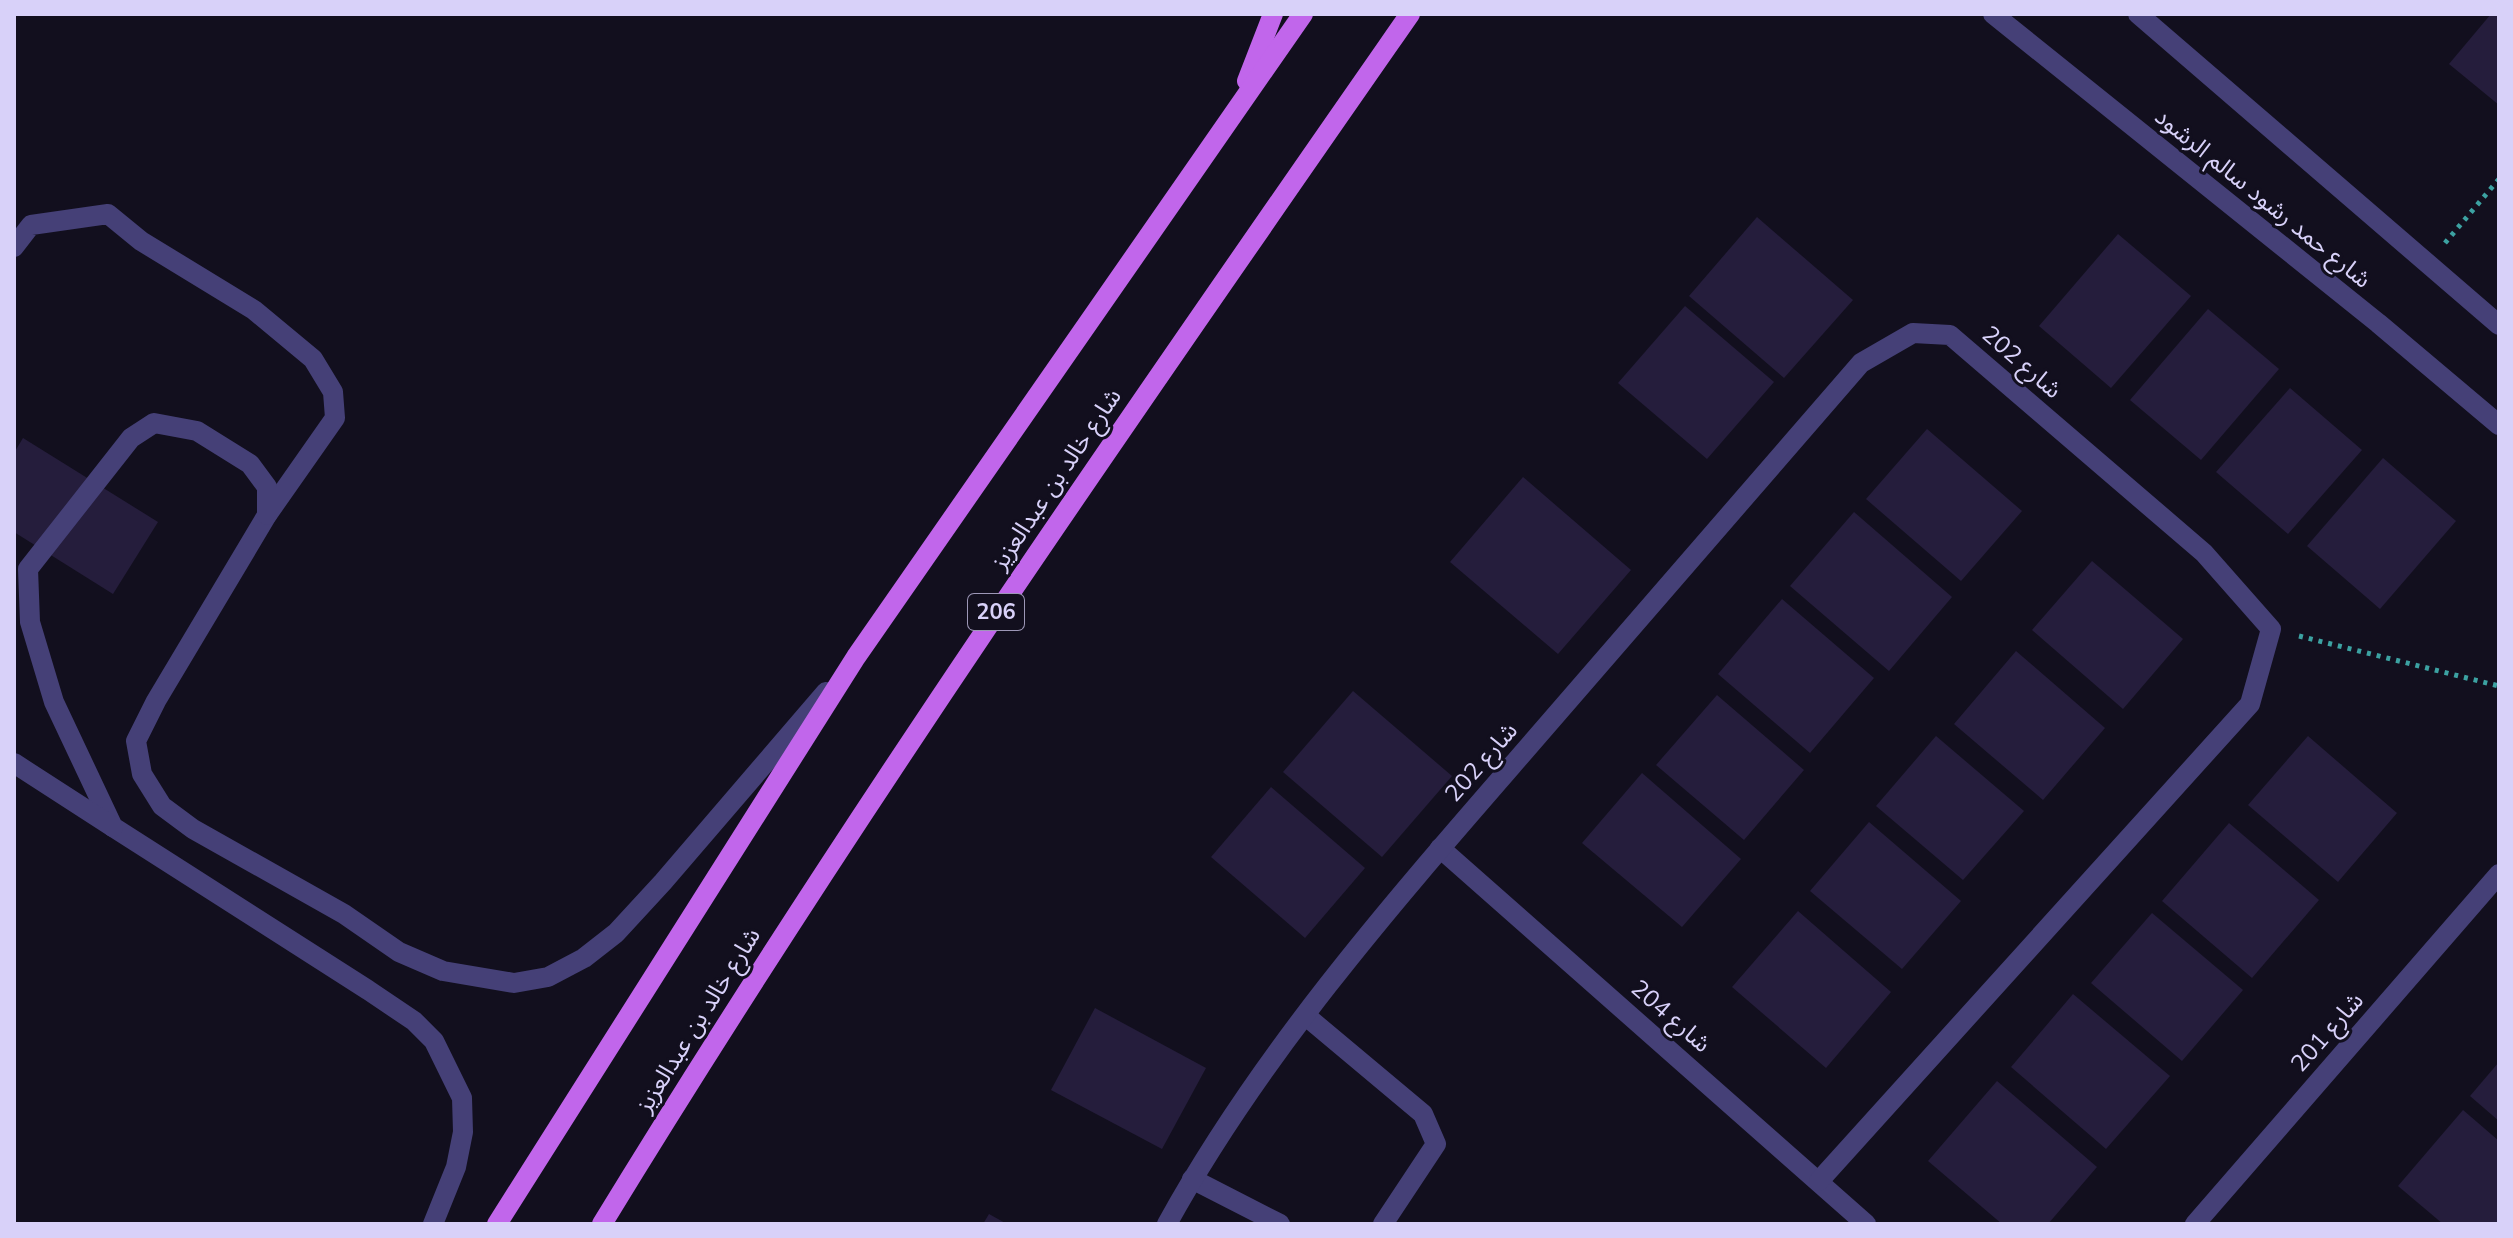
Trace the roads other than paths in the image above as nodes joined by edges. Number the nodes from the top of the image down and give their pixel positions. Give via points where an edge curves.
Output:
1 (1273, 14) edge
2 (1303, 14) edge
3 (1410, 14) edge
4 (1993, 14) edge
5 (2138, 14) edge
6 (1237, 109) junction
7 (14, 247) edge
8 (2499, 325) edge
9 (2499, 425) edge
10 (267, 515) junction
11 (856, 657) junction
12 (14, 763) edge
13 (113, 827) junction
14 (1440, 848) junction
15 (2499, 874) edge
16 (1306, 1016) junction
17 (1192, 1179) junction
18 (1819, 1181) junction
19 (433, 1224) edge
20 (497, 1224) edge
21 (602, 1224) edge
22 (1167, 1224) edge
23 (1280, 1224) edge
24 (1383, 1224) edge
25 (1866, 1224) edge
26 (2195, 1224) edge

1 - 6 main road
2 - 6 main road
3 - 21 main road, شارع خالد بن عبدالعزيز / 206 via 879,785
4 - 9 street, شارع حمد رشود سالم الرشود
5 - 8 street
6 - 11 main road
7 - 10 street via 31,225 108,214 141,241 254,310 313,359 333,392 335,418
10 - 11 street via 149,714 136,741 142,774 162,806 193,829 344,914 399,952 443,971 514,983 548,977 584,958 616,933 663,882
10 - 13 street via 267,487 250,464 197,431 154,423 131,438 28,569 30,622 54,702
11 - 20 main road
12 - 13 street
13 - 19 street via 414,1021 434,1041 462,1098 463,1132 456,1167
14 - 16 street, شارع 202
14 - 18 street, شارع 204
14 - 18 street, شارع 202 via 1861,363 1913,333 1950,335 2204,553 2271,629 2250,704
15 - 26 street, شارع 201
16 - 17 street, شارع 202
16 - 24 street via 1423,1114 1432,1128 1436,1144
17 - 22 street, شارع 202
17 - 23 street
18 - 25 street, شارع 204

